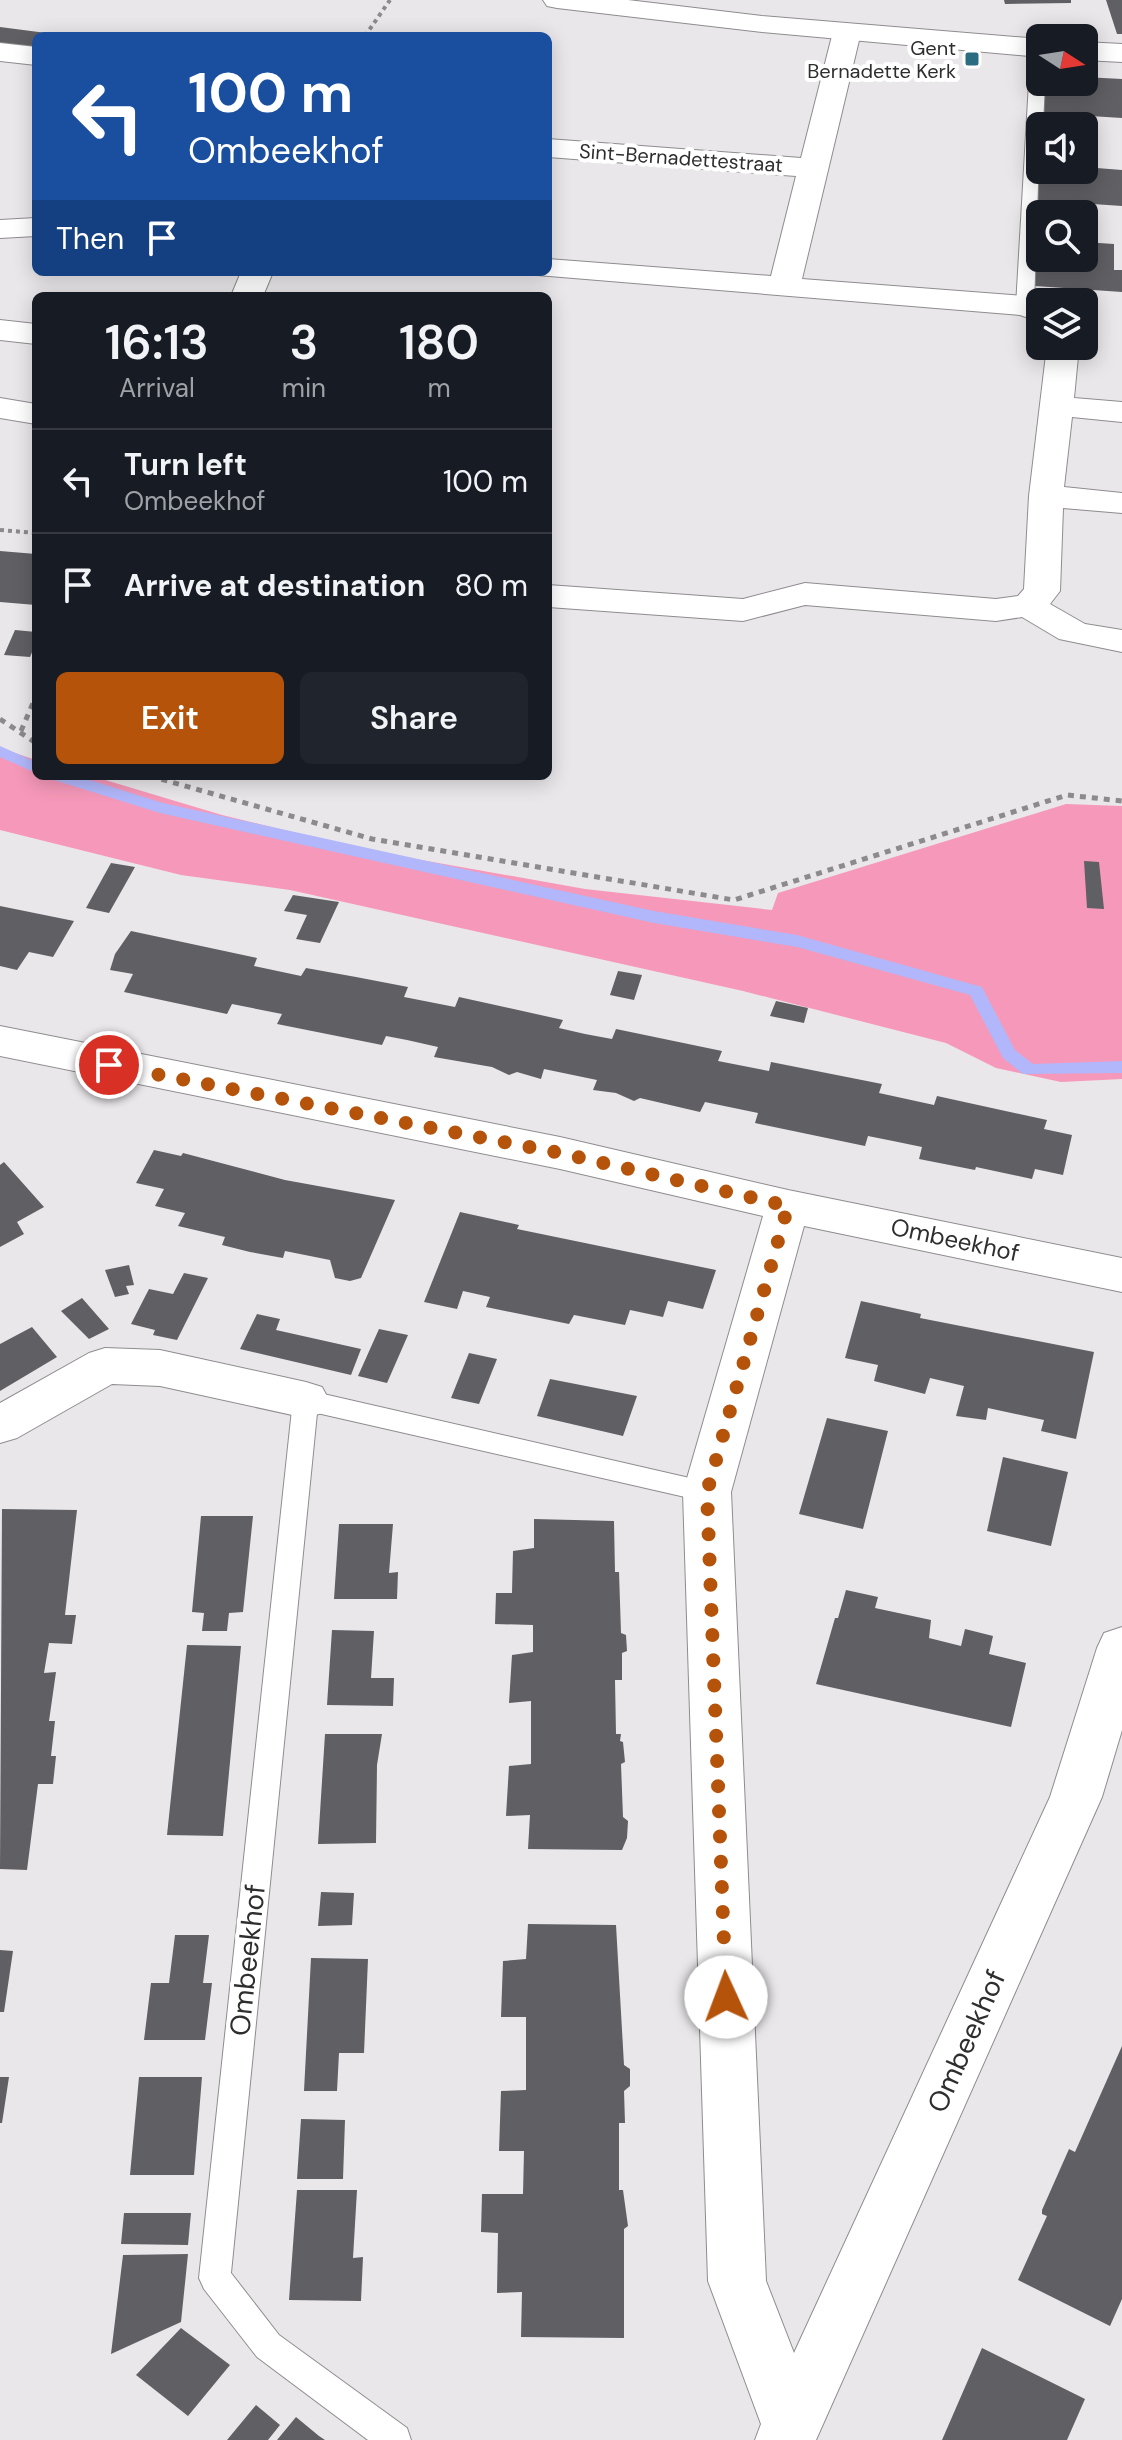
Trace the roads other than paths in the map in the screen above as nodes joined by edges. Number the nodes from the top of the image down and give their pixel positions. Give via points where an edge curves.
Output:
1 (557, 0) edge
2 (847, 32) junction
3 (1026, 47) edge
4 (1098, 52) edge
5 (1122, 53) edge
6 (1038, 96) edge
7 (552, 148) edge
8 (815, 168) junction
9 (32, 227) edge
10 (0, 229) edge
11 (552, 268) edge
12 (784, 286) junction
13 (1033, 288) edge
14 (1026, 308) edge
15 (1062, 360) edge
16 (1057, 406) junction
17 (0, 408) edge
18 (1122, 412) edge
19 (32, 413) edge
20 (1046, 496) junction
21 (1122, 503) edge
22 (552, 596) edge
23 (1029, 605) junction
24 (1122, 641) edge
25 (12, 1052) edge
26 (788, 1206) junction
27 (1122, 1275) edge
28 (306, 1400) junction
29 (0, 1425) edge
30 (707, 1492) junction
31 (1122, 1648) edge
32 (789, 2433) edge
33 (395, 2440) edge

1 - 2 street
2 - 3 street
2 - 8 street, Sint-Bernadettestraat
4 - 5 street
6 - 13 lane
7 - 8 street, Sint-Bernadettestraat
8 - 12 street, Sint-Bernadettestraat
9 - 10 street
11 - 12 street
12 - 14 street
15 - 16 street
16 - 18 street
16 - 20 street
17 - 19 street
20 - 21 street
20 - 23 street via 1042,591
22 - 23 street via 743,610 805,594 996,610
23 - 24 street via 1081,637
25 - 26 street, Ombeekhof via 560,1153
26 - 27 street, Ombeekhof
26 - 30 street, Ombeekhof
28 - 29 street via 160,1368 105,1366
28 - 30 lane
28 - 33 lane, Ombeekhof via 215,2278 268,2346
30 - 32 street, Ombeekhof via 737,2281
31 - 32 street, Ombeekhof via 1076,1797

